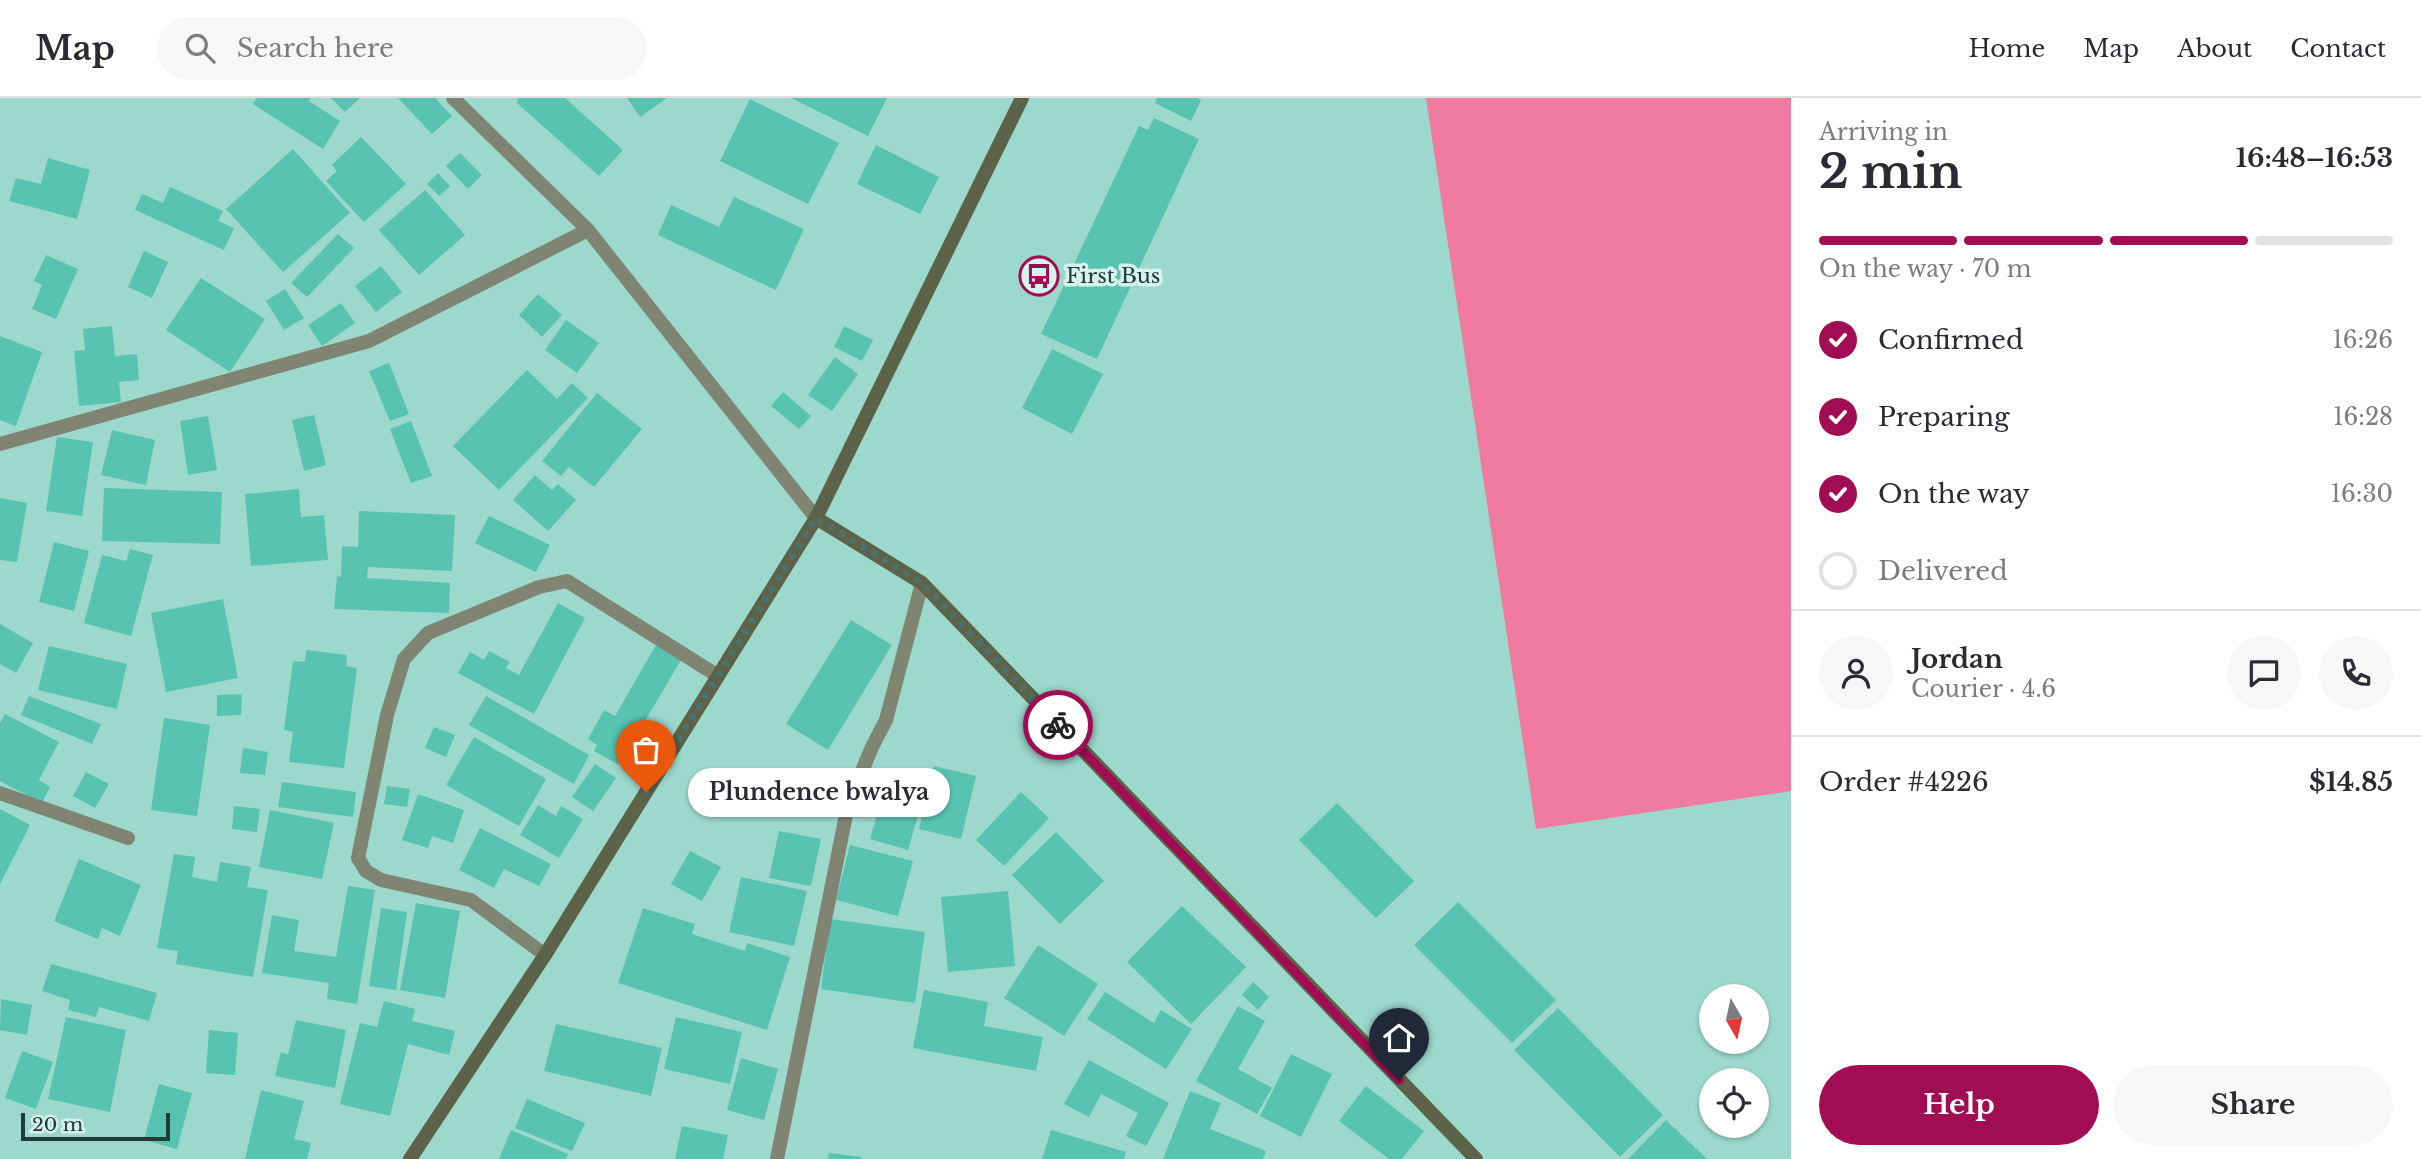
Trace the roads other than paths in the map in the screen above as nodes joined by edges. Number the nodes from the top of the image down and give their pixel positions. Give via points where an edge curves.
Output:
1 (453, 98) edge
2 (1022, 98) edge
3 (588, 230) junction
4 (0, 444) edge
5 (816, 518) junction
6 (922, 583) junction
7 (718, 676) junction
8 (0, 793) edge
9 (128, 838) dead end
10 (545, 955) junction
11 (410, 1159) edge
12 (777, 1159) edge
13 (1476, 1159) edge

1 - 3 street
2 - 5 street
3 - 4 street via 369,341
3 - 5 street
5 - 6 street
5 - 7 street
6 - 12 street via 886,720 848,805
6 - 13 street
7 - 10 street
7 - 10 street via 567,581 539,587 428,633 404,659 387,715 359,858 366,872 380,880 471,900
8 - 9 street
10 - 11 street

